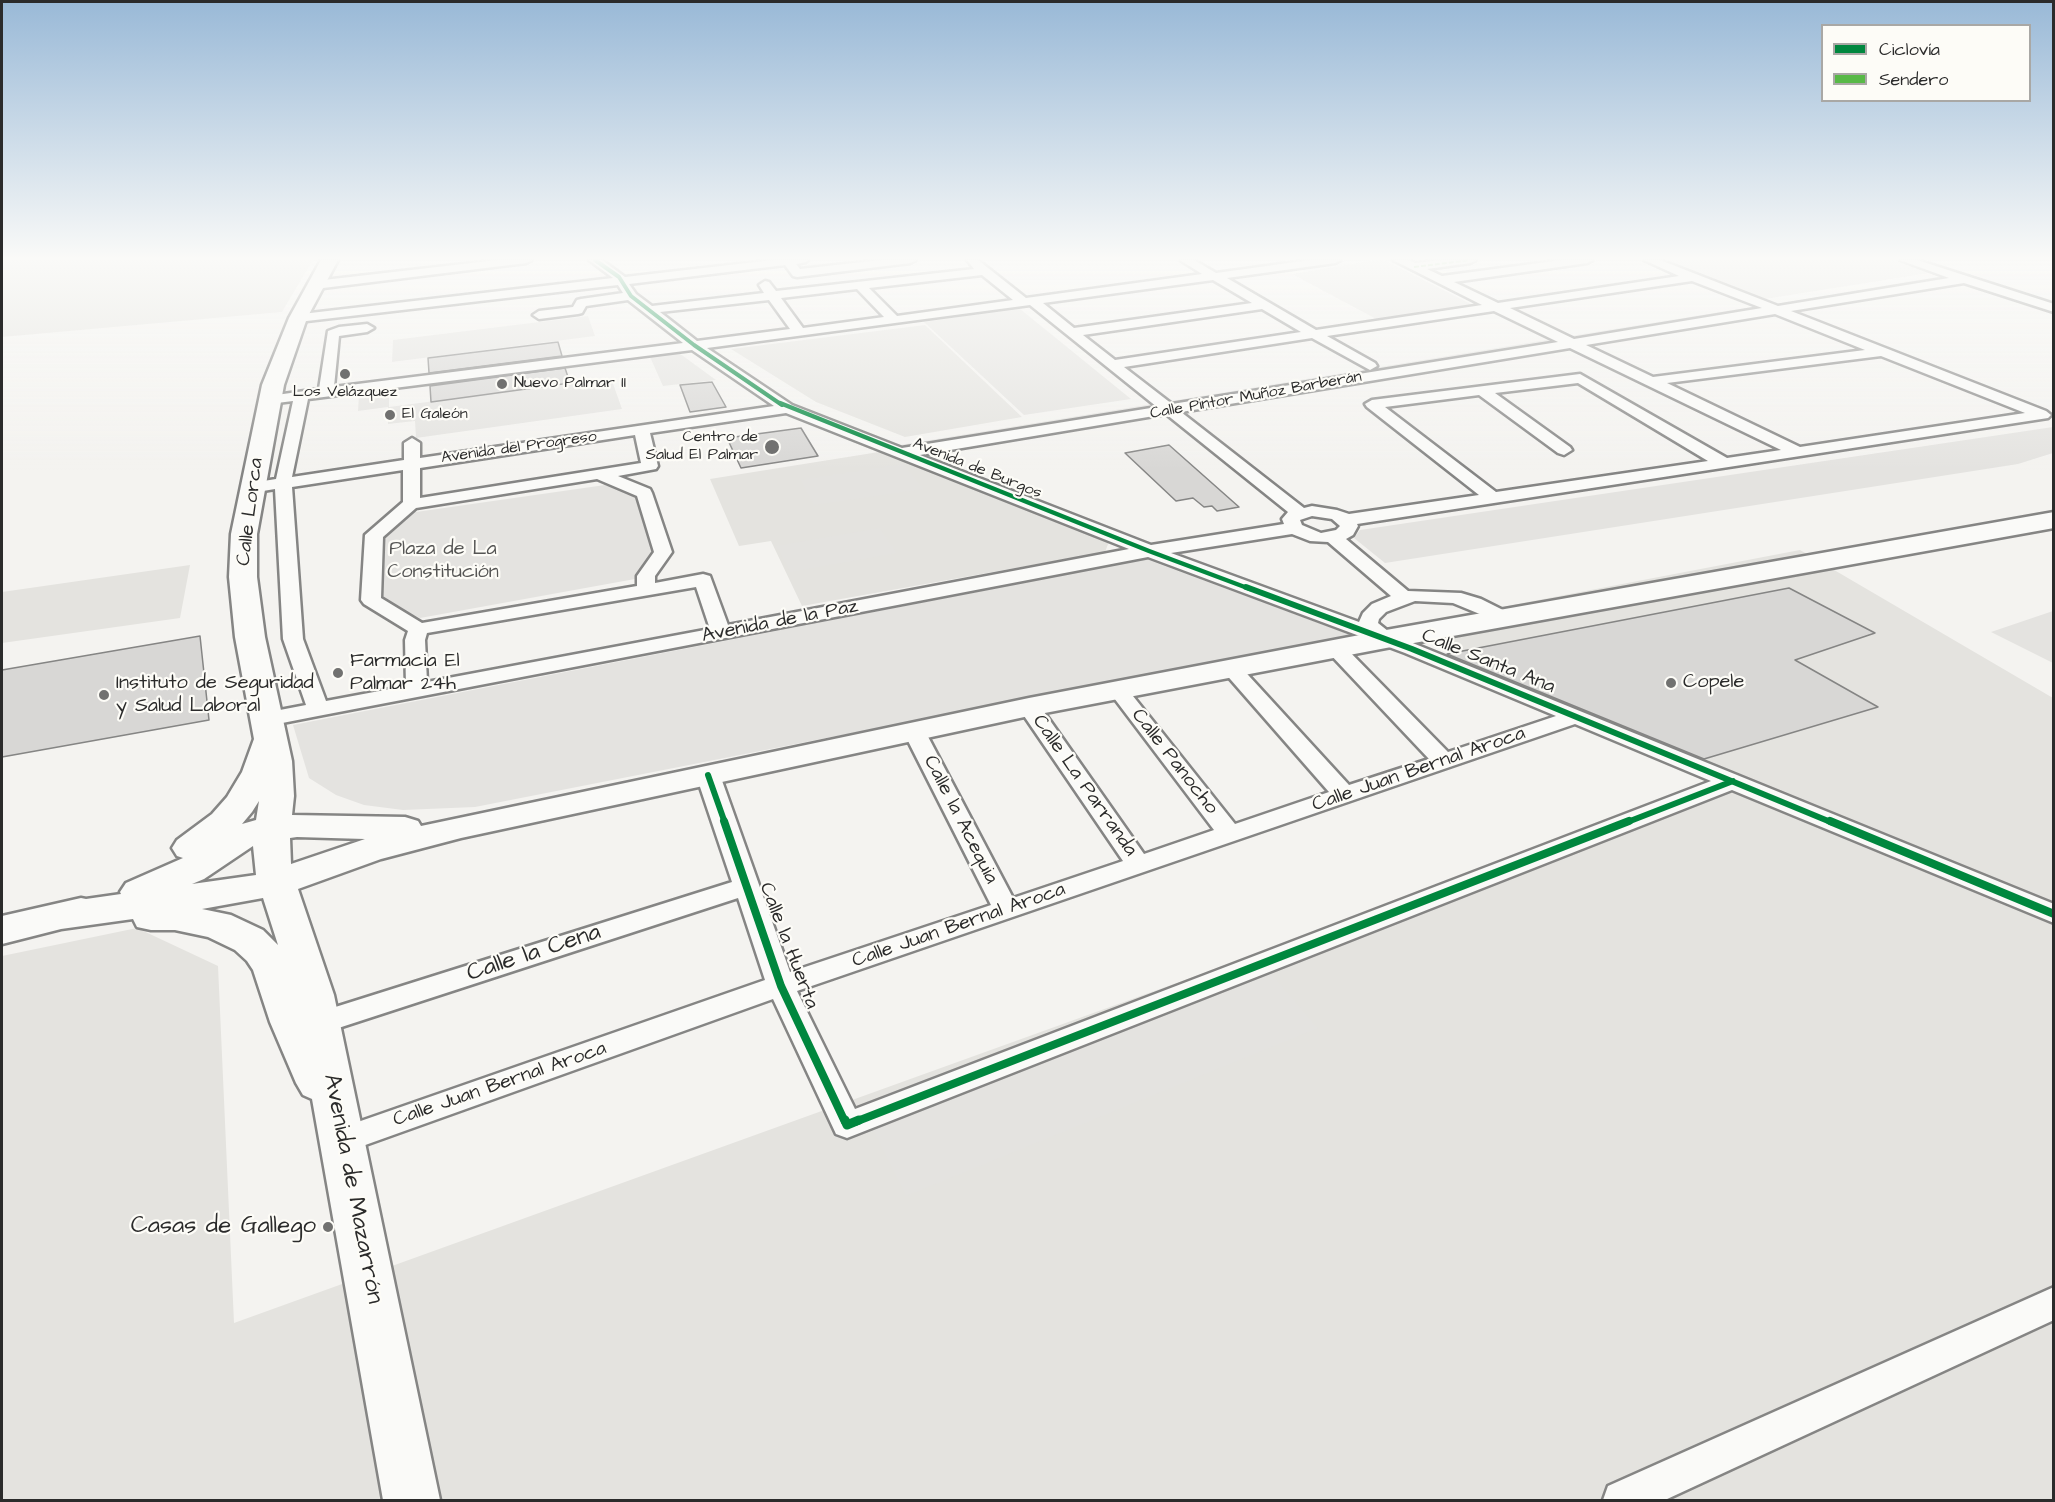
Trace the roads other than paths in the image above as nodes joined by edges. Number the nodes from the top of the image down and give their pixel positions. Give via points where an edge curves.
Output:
1 (294, 330) edge
2 (347, 330) edge
3 (675, 330) edge
4 (814, 330) edge
5 (1070, 330) edge
6 (1087, 330) edge
7 (1309, 330) edge
8 (1341, 330) edge
9 (1543, 330) edge
10 (1592, 330) edge
11 (1656, 330) edge
12 (1828, 330) edge
13 (799, 332) joint
14 (1073, 332) junction
15 (1316, 334) junction
16 (1555, 336) junction
17 (1571, 344) junction
18 (694, 345) junction
19 (1882, 352) junction
20 (1114, 364) junction
21 (1370, 366) junction
22 (1652, 381) junction
23 (1481, 390) junction
24 (326, 393) junction
25 (301, 396) junction
26 (269, 400) junction
27 (1164, 405) junction
28 (788, 408) junction
29 (642, 431) junction
30 (412, 443) dead end
31 (882, 446) junction
32 (1564, 450) dead end
33 (1798, 452) junction
34 (901, 453) junction
35 (411, 463) junction
36 (1724, 463) junction
37 (599, 474) junction
38 (283, 483) junction
39 (251, 488) junction
40 (1492, 497) junction
41 (411, 504) junction
42 (1297, 520) junction
43 (1346, 520) junction
44 (2054, 520) edge
45 (1332, 537) junction
46 (1149, 551) junction
47 (646, 590) junction
48 (1404, 597) junction
49 (1469, 614) junction
50 (1378, 628) junction
51 (419, 629) junction
52 (721, 633) junction
53 (1338, 635) junction
54 (1231, 668) junction
55 (1118, 690) junction
56 (417, 691) junction
57 (1029, 707) junction
58 (318, 710) junction
59 (1576, 717) junction
60 (914, 731) junction
61 (272, 754) junction
62 (1444, 761) junction
63 (708, 775) junction
64 (1733, 781) junction
65 (1345, 795) junction
66 (315, 826) junction
67 (461, 827) junction
68 (272, 828) junction
69 (1230, 834) junction
70 (238, 840) junction
71 (1139, 865) junction
72 (747, 886) junction
73 (277, 888) junction
74 (1006, 909) junction
75 (2054, 914) edge
76 (61, 916) junction
77 (2, 930) edge
78 (2, 938) edge
79 (782, 986) junction
80 (320, 1023) junction
81 (344, 1140) junction
82 (2054, 1303) edge
83 (411, 1500) edge
84 (1622, 1500) edge

1 - 26 main road, Calle Lorca
2 - 24 street via 333,334
3 - 18 street, Avenida de Burgos
4 - 13 street
5 - 14 street
6 - 14 street
7 - 15 street
8 - 15 street
9 - 16 street
10 - 16 street, Calle Pintor Muñoz Barberán
11 - 17 street, Calle Pintor Muñoz Barberán
12 - 19 street
13 - 18 street
14 - 20 street
15 - 20 street
15 - 21 street
16 - 17 street
16 - 21 street, Calle Pintor Muñoz Barberán
17 - 22 street
17 - 27 street, Calle Pintor Muñoz Barberán
18 - 24 street
18 - 28 street, Avenida de Burgos
19 - 22 street
19 - 33 street via 2043,415
20 - 27 street
21 - 27 street, Calle Pintor Muñoz Barberán
22 - 33 street
23 - 32 street
23 - 36 street via 1580,378
23 - 40 street via 1372,404
24 - 25 street
25 - 26 street
25 - 38 street, Calle Lorca
26 - 39 main road, Calle Lorca
27 - 31 street, Calle Pintor Muñoz Barberán
27 - 34 street, Calle Pintor Muñoz Barberán
27 - 42 street
28 - 29 street, Avenida del Progreso
28 - 31 street, Avenida de Burgos
29 - 35 street, Avenida del Progreso
29 - 37 street via 651,466
30 - 35 street
31 - 34 street, Avenida de Burgos
33 - 36 street
34 - 46 street, Avenida de Burgos
35 - 38 street, Avenida del Progreso
35 - 41 street
36 - 40 street
37 - 41 street
37 - 47 street via 644,493 663,552 646,576
38 - 39 street, Avenida del Progreso
38 - 58 street, Calle Lorca via 293,639
39 - 61 main road, Calle Lorca via 243,544 244,587
40 - 43 street
41 - 51 street via 374,535 371,600
42 - 43 street, Avenida de la Paz via 1325,512
42 - 45 street via 1310,536
42 - 46 street, Avenida de la Paz
43 - 45 street via 1347,531
44 - 49 main road via 1504,618
45 - 48 street
46 - 52 street, Avenida de la Paz
46 - 53 street, Avenida de Burgos
47 - 51 street
47 - 52 street via 703,580
48 - 49 street via 1454,597
48 - 50 street via 1378,608
49 - 50 main road
50 - 53 main road
50 - 59 street, Calle Santa Ana
51 - 56 street
52 - 56 street, Avenida de la Paz
53 - 54 main road
53 - 62 street
54 - 55 main road
54 - 65 street
55 - 57 main road
55 - 69 street, Calle Panocho
56 - 58 street, Avenida de la Paz
57 - 60 main road
57 - 71 street, Calle La Parranda
58 - 61 street, Avenida de la Paz
59 - 62 street, Calle Juan Bernal Aroca
59 - 64 street, Calle Santa Ana
60 - 63 main road
60 - 74 street, Calle la Acequia
61 - 66 main road via 290,798
61 - 68 main road, Calle Lorca
61 - 70 main road via 264,811
61 - 76 main road via 224,822 156,870
62 - 65 street, Calle Juan Bernal Aroca
63 - 67 main road
63 - 72 street, Calle la Huerta
64 - 75 street, Calle Santa Ana
64 - 79 street, Calle la Huerta via 847,1125
65 - 69 street, Calle Juan Bernal Aroca
66 - 67 main road
66 - 68 main road
66 - 73 main road via 323,833 321,850
67 - 73 main road via 370,850
68 - 70 main road
68 - 73 main road, Calle Lorca
69 - 71 street, Calle Juan Bernal Aroca
70 - 73 main road via 221,860 216,874 222,884
70 - 76 main road via 206,862 160,884
71 - 74 street, Calle Juan Bernal Aroca
72 - 79 street, Calle la Huerta
72 - 80 street, Calle la Cena
73 - 76 main road via 160,900
73 - 80 main road, Avenida de Mazarrón
74 - 79 street, Calle Juan Bernal Aroca
76 - 77 main road
78 - 81 main road via 135,917 175,917 217,925 249,940 272,967 291,1022
79 - 81 street, Calle Juan Bernal Aroca
80 - 81 main road, Avenida de Mazarrón
81 - 83 main road, Avenida de Mazarrón
82 - 84 street

